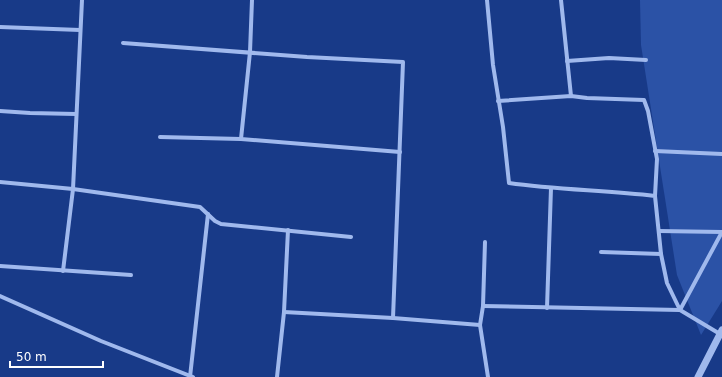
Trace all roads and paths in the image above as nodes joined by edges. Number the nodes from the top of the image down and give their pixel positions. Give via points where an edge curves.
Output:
1 (82, 0) edge
2 (252, 0) edge
3 (487, 0) edge
4 (561, 0) edge
5 (0, 27) edge
6 (80, 30) junction
7 (123, 43) dead end
8 (250, 52) junction
9 (646, 60) dead end
10 (567, 61) junction
11 (571, 96) junction
12 (498, 101) junction
13 (0, 111) edge
14 (76, 114) junction
15 (160, 137) dead end
16 (241, 139) junction
17 (655, 151) junction
18 (400, 152) junction
19 (722, 154) edge
20 (0, 182) edge
21 (551, 188) junction
22 (73, 189) junction
23 (655, 196) junction
24 (208, 214) junction
25 (288, 230) junction
26 (659, 230) junction
27 (722, 232) edge
28 (351, 237) dead end
29 (485, 242) dead end
30 (601, 252) dead end
31 (661, 254) junction
32 (0, 266) edge
33 (63, 271) junction
34 (131, 275) dead end
35 (0, 296) edge
36 (483, 306) junction
37 (547, 308) junction
38 (680, 310) junction
39 (284, 312) junction
40 (393, 318) junction
41 (480, 325) junction
42 (720, 337) edge
43 (191, 377) edge
44 (277, 377) edge
45 (488, 377) edge
46 (698, 377) edge

1 - 6 street
2 - 8 street
3 - 12 street
4 - 10 street
5 - 6 street
6 - 14 street
7 - 8 street
8 - 16 street
8 - 18 street via 307,58 403,62
9 - 10 street via 609,58
10 - 11 street
11 - 12 street
11 - 17 street via 644,100
12 - 21 street via 509,183
13 - 14 street
14 - 22 street
15 - 16 street
16 - 18 street
17 - 19 street
17 - 23 street
18 - 40 street
20 - 22 street
21 - 23 street
21 - 37 street
22 - 24 street via 200,207
22 - 33 street
23 - 26 street
24 - 25 street via 221,224
24 - 43 street
25 - 28 street
25 - 39 street
26 - 27 street
26 - 31 street
27 - 38 street
29 - 36 street
30 - 31 street
31 - 38 street via 667,283
32 - 33 street
33 - 34 street
35 - 43 street
36 - 37 street
36 - 41 street
37 - 38 street
38 - 42 street
39 - 40 street
39 - 44 street
40 - 41 street
41 - 45 street
42 - 46 street

